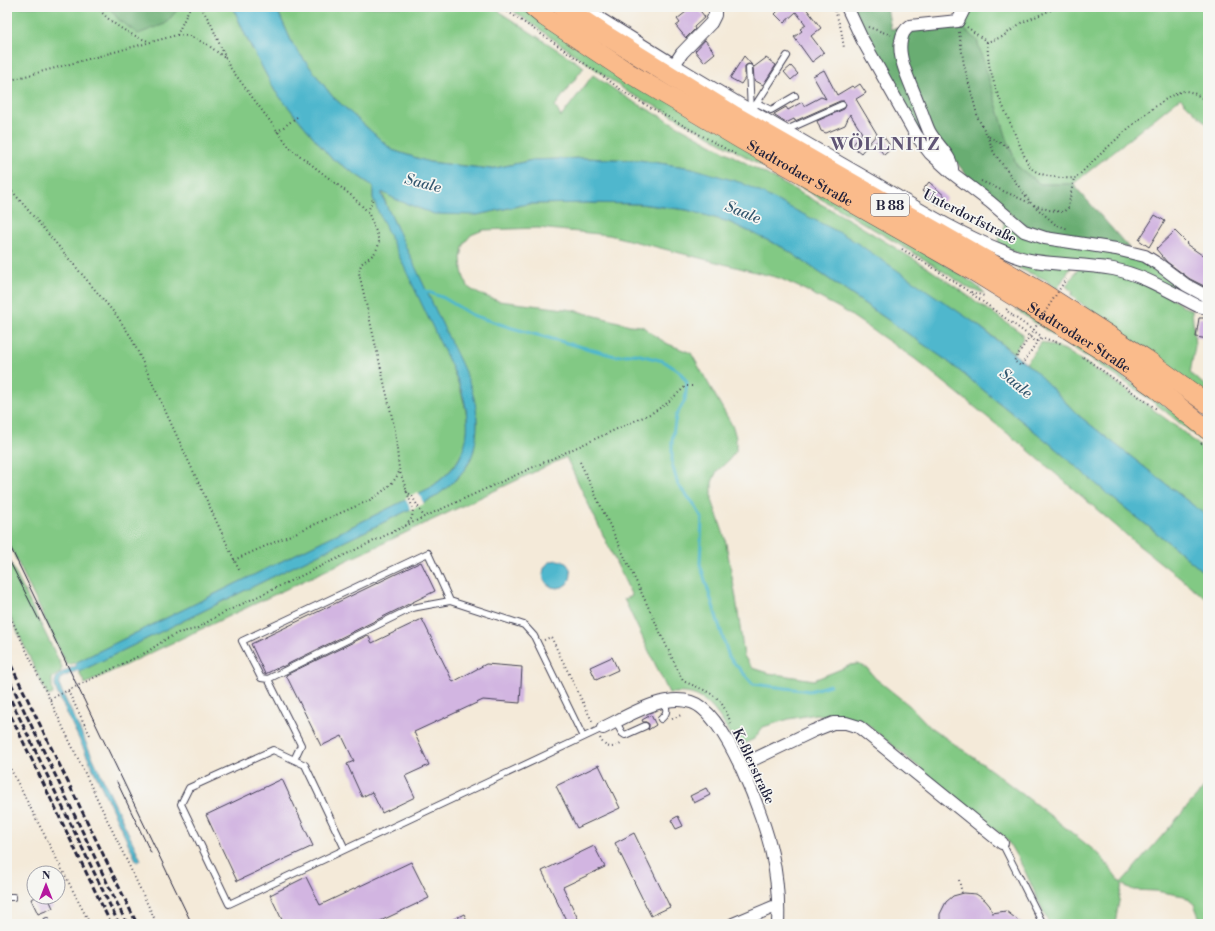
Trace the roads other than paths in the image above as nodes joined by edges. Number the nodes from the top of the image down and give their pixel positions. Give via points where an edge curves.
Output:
1 (533, 7) edge
2 (563, 7) edge
3 (585, 7) edge
4 (715, 7) edge
5 (965, 7) edge
6 (848, 10) edge
7 (787, 56) dead end
8 (674, 65) junction
9 (749, 68) dead end
10 (795, 96) dead end
11 (842, 105) dead end
12 (754, 107) junction
13 (784, 131) junction
14 (952, 173) junction
15 (1208, 298) edge
16 (1208, 308) edge
17 (1208, 404) edge
18 (1202, 434) edge
19 (450, 601) junction
20 (268, 679) junction
21 (664, 701) junction
22 (664, 720) road end
23 (616, 722) junction
24 (645, 726) dead end
25 (600, 729) joint
26 (583, 737) junction
27 (294, 760) junction
28 (740, 766) junction
29 (1002, 843) joint
30 (345, 850) junction
31 (778, 905) junction
32 (733, 924) edge
33 (778, 924) edge
34 (1043, 924) edge

1 - 18 main road, Stadtrodaer Straße / B 88 via 629,73 973,271 1106,353 1156,389
2 - 17 main road, Stadtrodaer Straße / B 88 via 602,34 736,116 1043,293 1146,359
3 - 8 street, Unterdorfstraße
4 - 8 street via 715,15 711,22
5 - 14 street via 958,21 910,26 903,31 900,42 905,69 929,131 952,163
6 - 14 street via 916,135 930,153
7 - 12 lane
8 - 12 street, Unterdorfstraße
9 - 12 lane
10 - 12 lane via 771,110
11 - 13 lane
12 - 13 street, Unterdorfstraße
13 - 16 street, Unterdorfstraße via 965,234 1002,251 1036,262 1111,268 1129,272 1198,306
14 - 15 street via 1024,231 1045,238 1145,256
19 - 20 lane via 412,608
19 - 20 lane via 428,553 242,641 260,678
19 - 26 lane via 524,625 538,643
20 - 27 lane via 301,745
21 - 22 lane via 667,709
21 - 23 street, Keßlerstraße
21 - 28 street, Keßlerstraße via 686,700 701,706 730,746
23 - 24 lane via 625,735
23 - 25 street, Keßlerstraße
25 - 26 lane
26 - 30 lane
27 - 30 lane via 305,765
27 - 30 lane via 273,750 189,788 181,804 229,904
28 - 29 street via 813,731 833,724 846,723 859,727
28 - 31 street, Keßlerstraße via 762,819 772,852
29 - 34 lane
31 - 32 street
31 - 33 street, Keßlerstraße

